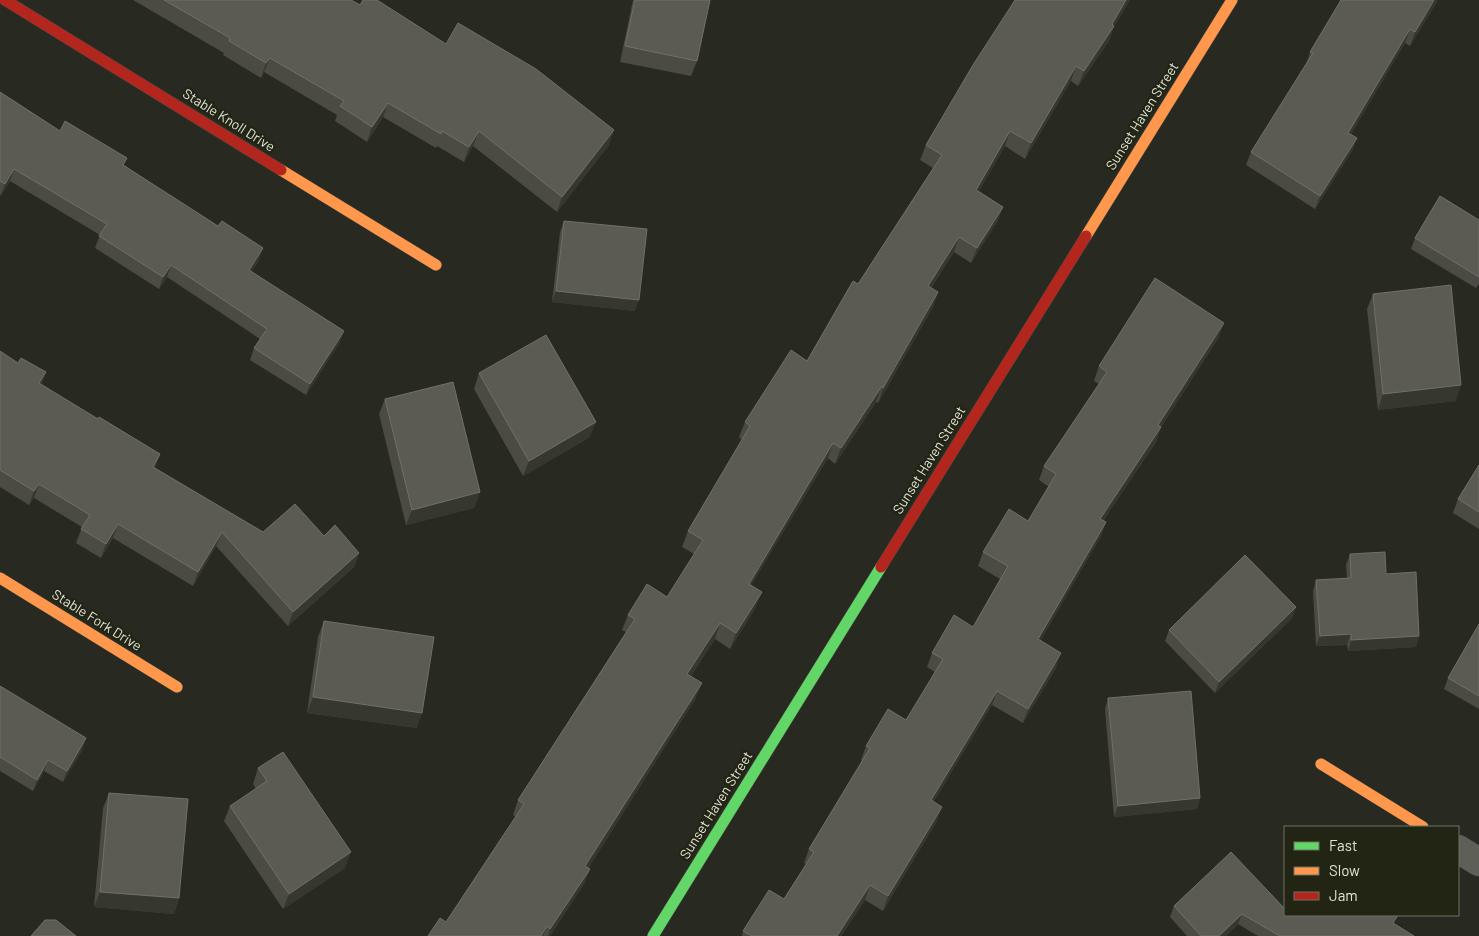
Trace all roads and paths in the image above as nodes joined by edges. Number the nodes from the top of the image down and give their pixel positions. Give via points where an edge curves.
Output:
1 (5, 0) edge
2 (1232, 0) edge
3 (436, 265) dead end
4 (0, 578) edge
5 (178, 687) dead end
6 (1322, 764) dead end
7 (1421, 826) edge
8 (1459, 850) edge
9 (1479, 862) edge
10 (653, 936) edge

1 - 3 street, Stable Knoll Drive
2 - 10 street, Sunset Haven Street
4 - 5 street, Stable Fork Drive
6 - 7 street
8 - 9 street

